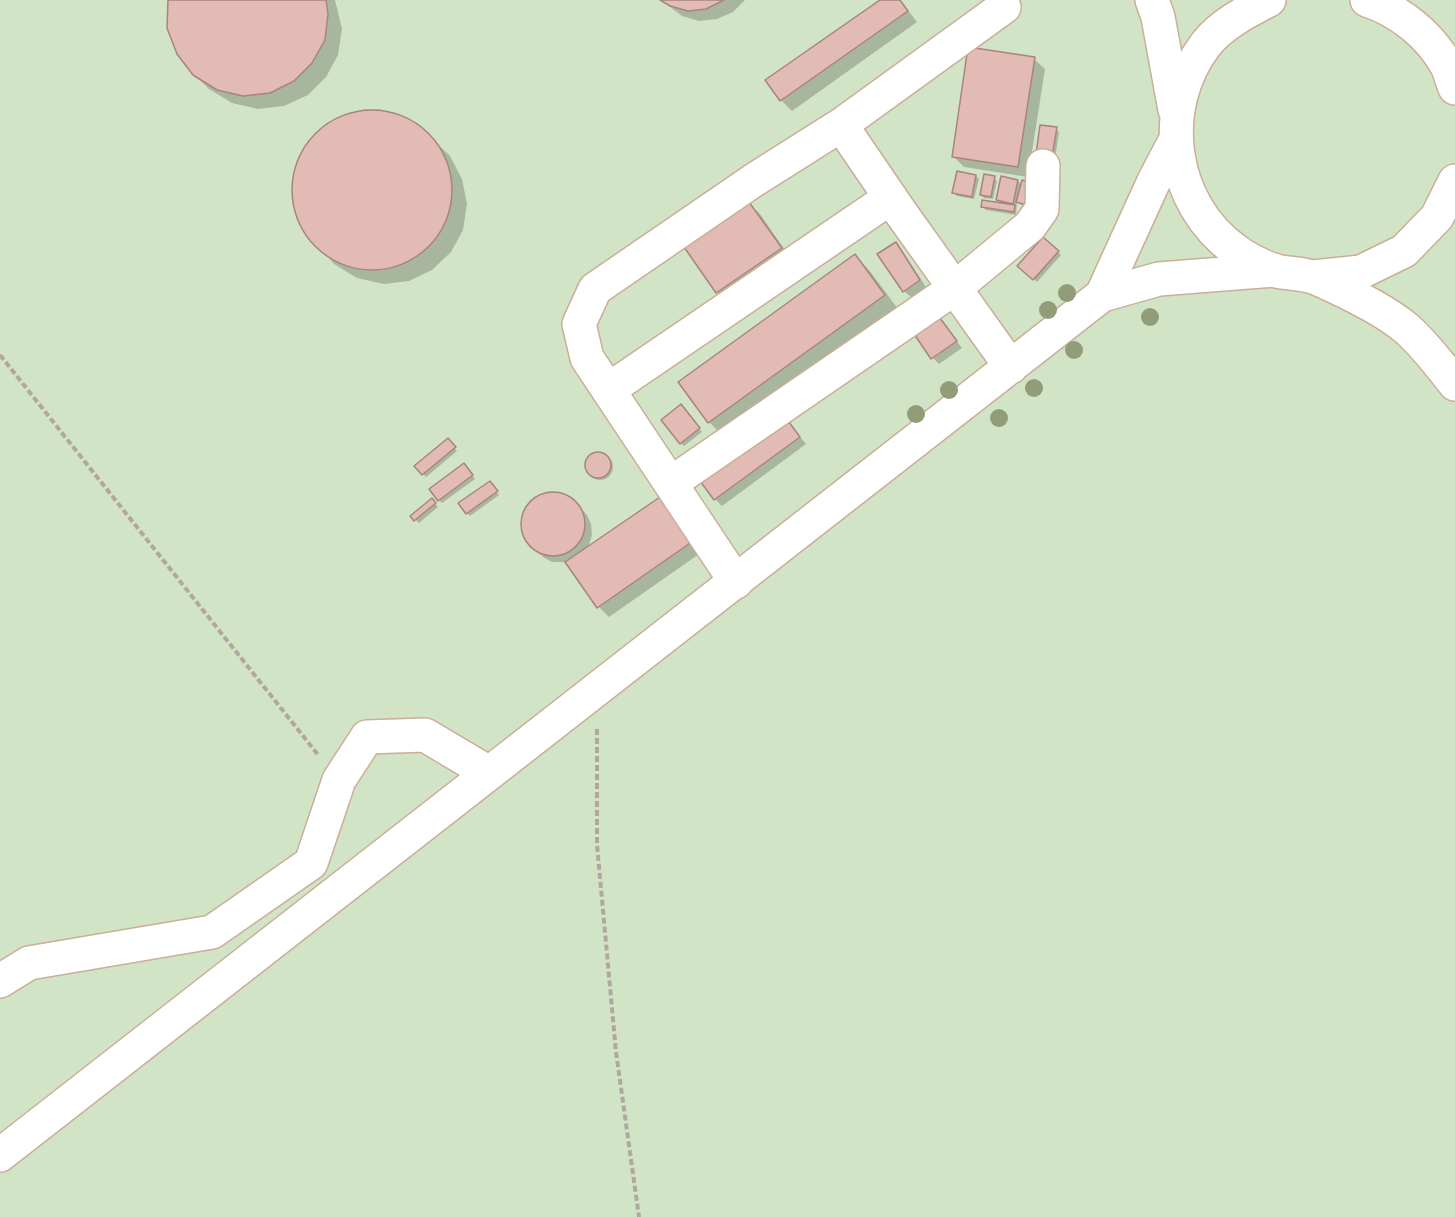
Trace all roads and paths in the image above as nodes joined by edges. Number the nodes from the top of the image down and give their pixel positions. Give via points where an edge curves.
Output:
1 (1152, 0) edge
2 (1269, 0) edge
3 (1368, 0) edge
4 (1004, 7) dead end
5 (1455, 88) edge
6 (841, 124) junction
7 (1176, 129) junction
8 (1043, 166) dead end
9 (1455, 181) edge
10 (890, 198) junction
11 (1274, 270) junction
12 (1314, 277) junction
13 (955, 288) junction
14 (1102, 295) junction
15 (0, 355) edge
16 (1011, 367) junction
17 (1455, 384) edge
18 (608, 390) junction
19 (670, 483) junction
20 (736, 582) junction
21 (597, 689) junction
22 (489, 773) junction
23 (339, 780) junction
24 (0, 981) edge
25 (0, 1155) edge
26 (639, 1217) edge

1 - 7 street
2 - 7 street via 1236,17 1207,44 1186,78
3 - 5 street via 1386,6 1421,32 1447,66
4 - 6 street
6 - 10 street
6 - 18 street via 595,289 579,324 587,358
7 - 11 street via 1184,183 1204,221 1235,251
7 - 14 street
8 - 13 street via 1042,208 1038,217
9 - 12 street via 1437,217 1404,251 1361,272
10 - 13 street
10 - 18 street
11 - 12 street
11 - 14 street via 1159,279
12 - 17 street via 1406,328
13 - 16 street
13 - 19 street
14 - 16 street
15 - 23 path
16 - 20 street
18 - 19 street
19 - 20 street
20 - 21 street
21 - 22 street
21 - 26 path via 597,845 616,1052
22 - 23 street via 425,735 367,737
22 - 25 street
23 - 24 street via 311,863 212,932 29,963

